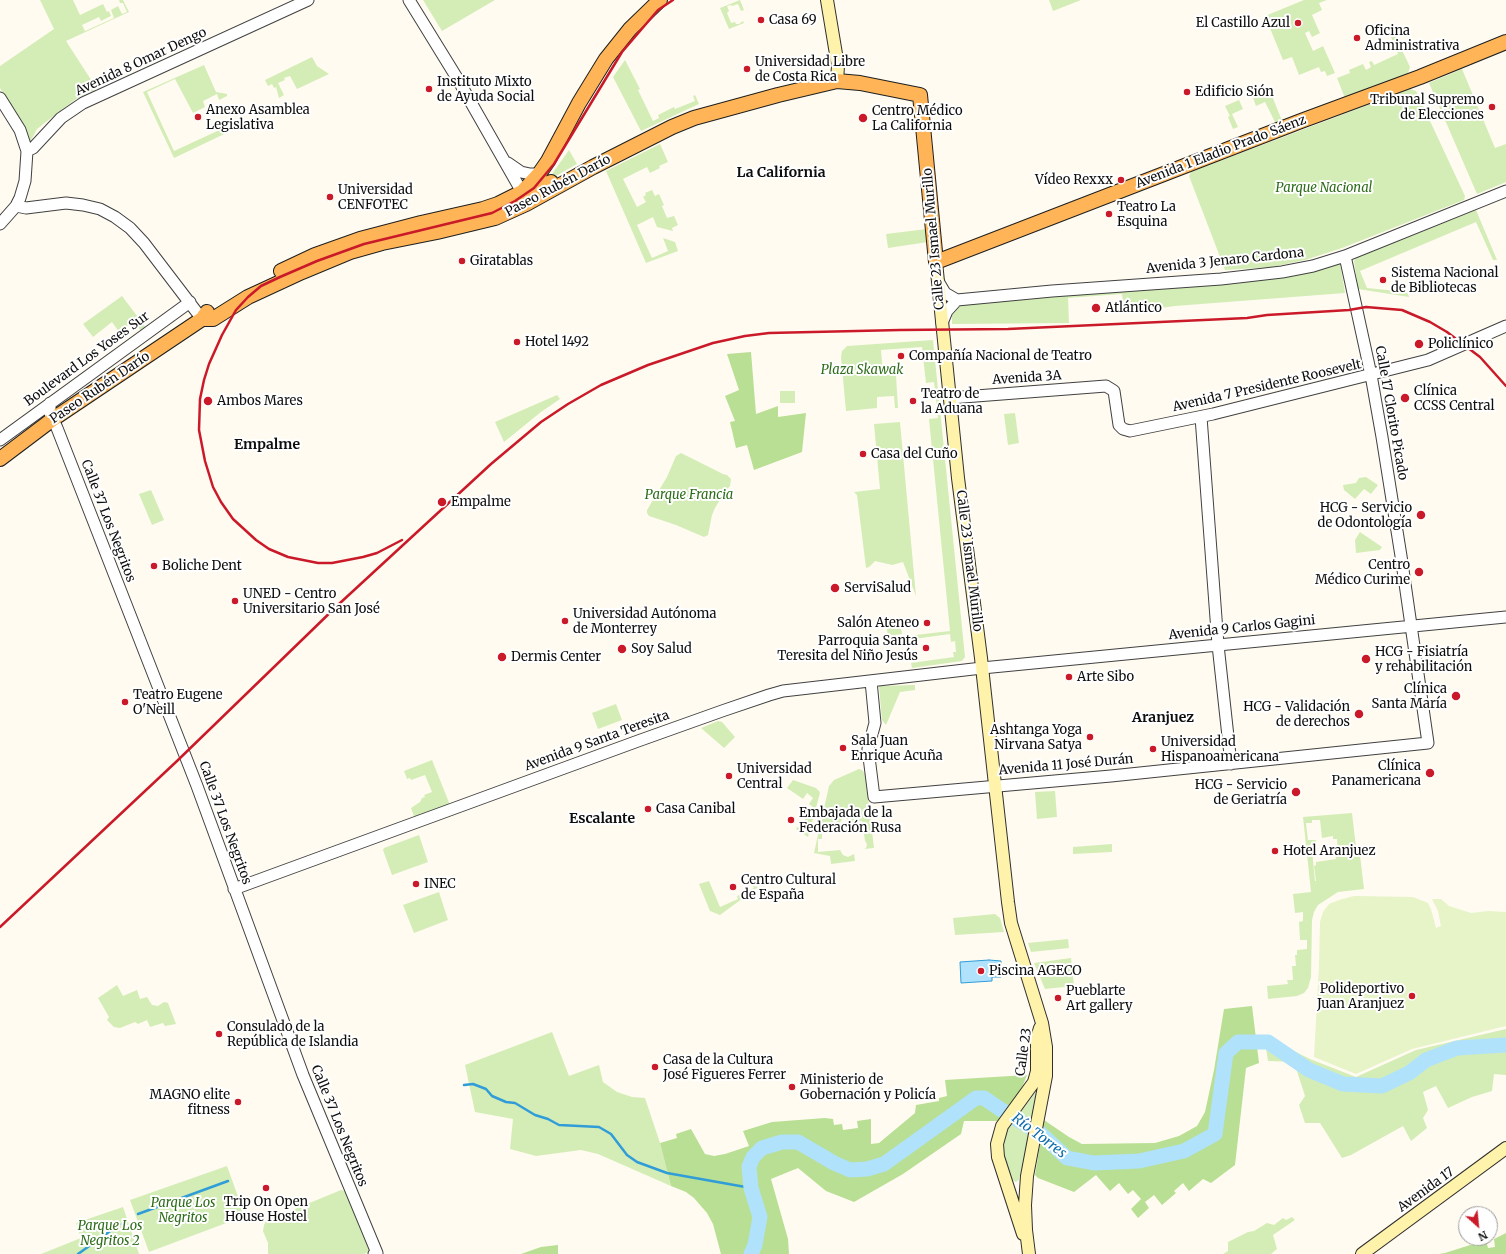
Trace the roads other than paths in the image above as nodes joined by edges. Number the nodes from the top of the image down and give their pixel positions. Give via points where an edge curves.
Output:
1 (308, 0) edge
2 (409, 0) edge
3 (660, 0) edge
4 (827, 0) edge
5 (1506, 42) edge
6 (837, 81) junction
7 (920, 96) joint
8 (0, 98) edge
9 (27, 151) junction
10 (506, 162) junction
11 (539, 174) junction
12 (1506, 191) edge
13 (524, 198) junction
14 (16, 206) junction
15 (0, 224) edge
16 (1345, 256) junction
17 (936, 262) junction
18 (938, 281) junction
19 (957, 300) junction
20 (190, 302) junction
21 (202, 319) junction
22 (942, 323) junction
23 (1506, 326) edge
24 (1371, 375) junction
25 (950, 398) junction
26 (50, 403) junction
27 (1201, 417) junction
28 (54, 419) junction
29 (1123, 429) joint
30 (0, 440) edge
31 (0, 445) edge
32 (16, 446) junction
33 (0, 459) edge
34 (1506, 617) edge
35 (1412, 625) junction
36 (1218, 645) junction
37 (982, 668) junction
38 (871, 681) junction
39 (1428, 743) joint
40 (1231, 764) junction
41 (994, 786) junction
42 (234, 889) junction
43 (1042, 1023) junction
44 (1506, 1148) edge
45 (1029, 1253) edge
46 (375, 1254) edge
47 (1362, 1254) edge

1 - 9 street, Avenida 8 Omar Dengo via 83,103 60,118 33,148
2 - 10 street
3 - 11 highway via 630,29 606,60
4 - 6 main road via 838,66
5 - 17 highway, Avenida 1 Eladio Prado Sáenz
6 - 7 highway, Paseo Rubén Darío via 860,83
6 - 13 highway, Paseo Rubén Darío via 694,118
7 - 17 highway, Calle 23 Ismael Murillo
8 - 9 street via 20,130
9 - 14 street via 25,181
10 - 11 street via 521,172
10 - 13 street
11 - 13 highway
12 - 16 street, Avenida 3 Jenaro Cardona
13 - 21 highway, Paseo Rubén Darío via 376,234 315,255 245,289 208,311
14 - 15 street
14 - 20 street via 26,208 66,203 83,205 115,217 139,238
16 - 19 street, Avenida 3 Jenaro Cardona via 1282,272
16 - 24 street, Calle 17 Clorito Picado
17 - 18 main road, Calle 23 Ismael Murillo
18 - 19 street via 945,293
18 - 22 main road, Calle 23 Ismael Murillo
19 - 22 street via 947,310
20 - 21 street
20 - 26 street, Boulevard Los Yoses Sur
21 - 28 highway, Paseo Rubén Darío
22 - 25 main road, Calle 23 Ismael Murillo
23 - 24 street, Avenida 7 Presidente Roosevelt via 1428,360
24 - 27 street, Avenida 7 Presidente Roosevelt
24 - 35 street, Calle 17 Clorito Picado
25 - 29 street, Avenida 3A via 1106,386 1114,391 1118,422
25 - 37 main road, Calle 23 Ismael Murillo
26 - 28 street, Calle 37 Los Negritos via 50,413
26 - 30 street, Boulevard Los Yoses Sur
27 - 29 street, Avenida 7 Presidente Roosevelt via 1130,431
27 - 36 street
28 - 32 highway, Paseo Rubén Darío
28 - 42 street, Calle 37 Los Negritos via 197,786
31 - 32 highway
32 - 33 highway, Paseo Rubén Darío
34 - 35 street, Avenida 9 Carlos Gagini
35 - 36 street, Avenida 9 Carlos Gagini
35 - 39 street, Calle 17 Clorito Picado
36 - 37 street, Avenida 9 Carlos Gagini
36 - 40 street
37 - 38 street, Avenida 9 Santa Teresita
37 - 41 main road, Calle 23 Ismael Murillo
38 - 41 street, Avenida 11 José Durán via 875,723 868,744 868,756 874,797
38 - 42 street, Avenida 9 Santa Teresita via 802,688 769,695
39 - 40 street, Avenida 11 José Durán
40 - 41 street, Avenida 11 José Durán
41 - 43 main road, Calle 23 Ismael Murillo via 1009,911
42 - 46 street, Calle 37 Los Negritos via 306,1082
43 - 45 main road, Calle 23 via 1047,1061 1027,1174 1025,1204
43 - 45 main road, Calle 23 via 1037,1038 1036,1076 1031,1088 1002,1126 997,1144 998,1157
44 - 47 main road, Avenida 17

